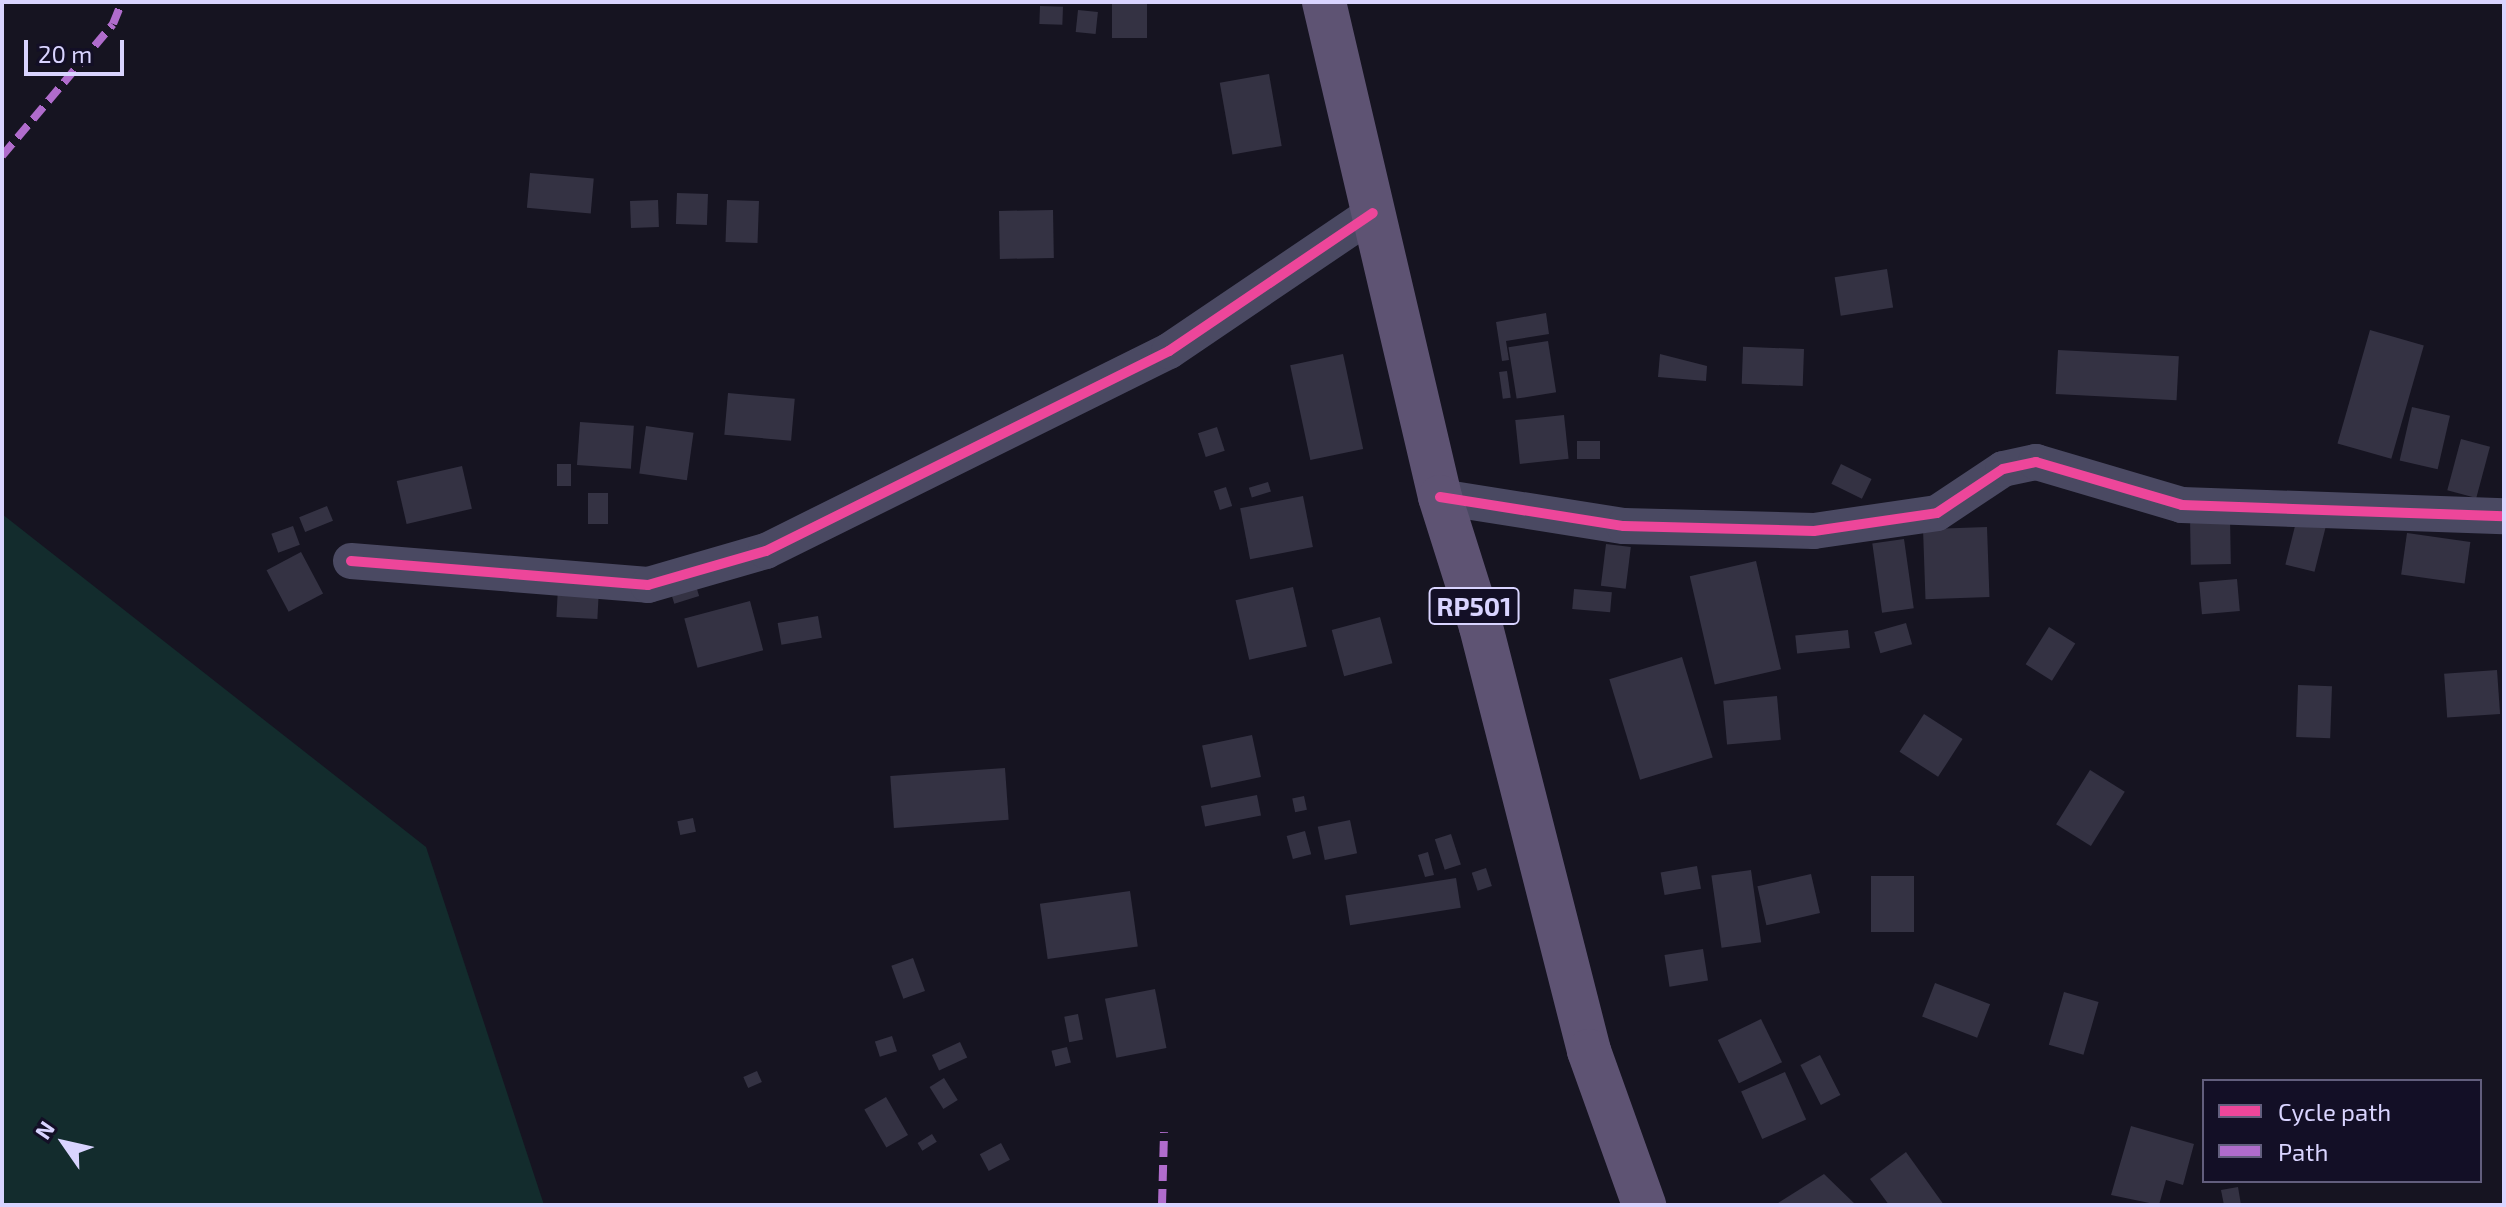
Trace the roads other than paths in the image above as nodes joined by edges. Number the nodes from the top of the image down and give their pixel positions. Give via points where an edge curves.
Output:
1 (1324, 2) edge
2 (1373, 213) junction
3 (1440, 497) junction
4 (2504, 516) edge
5 (351, 561) dead end
6 (1644, 1205) edge

1 - 2 main road, RP501
2 - 3 main road, RP501
2 - 5 street via 1169,351 766,551 648,585
3 - 4 street via 1624,526 1814,531 1937,513 2003,469 2036,462 2182,505
3 - 6 main road, RP501 via 1481,627 1589,1051

